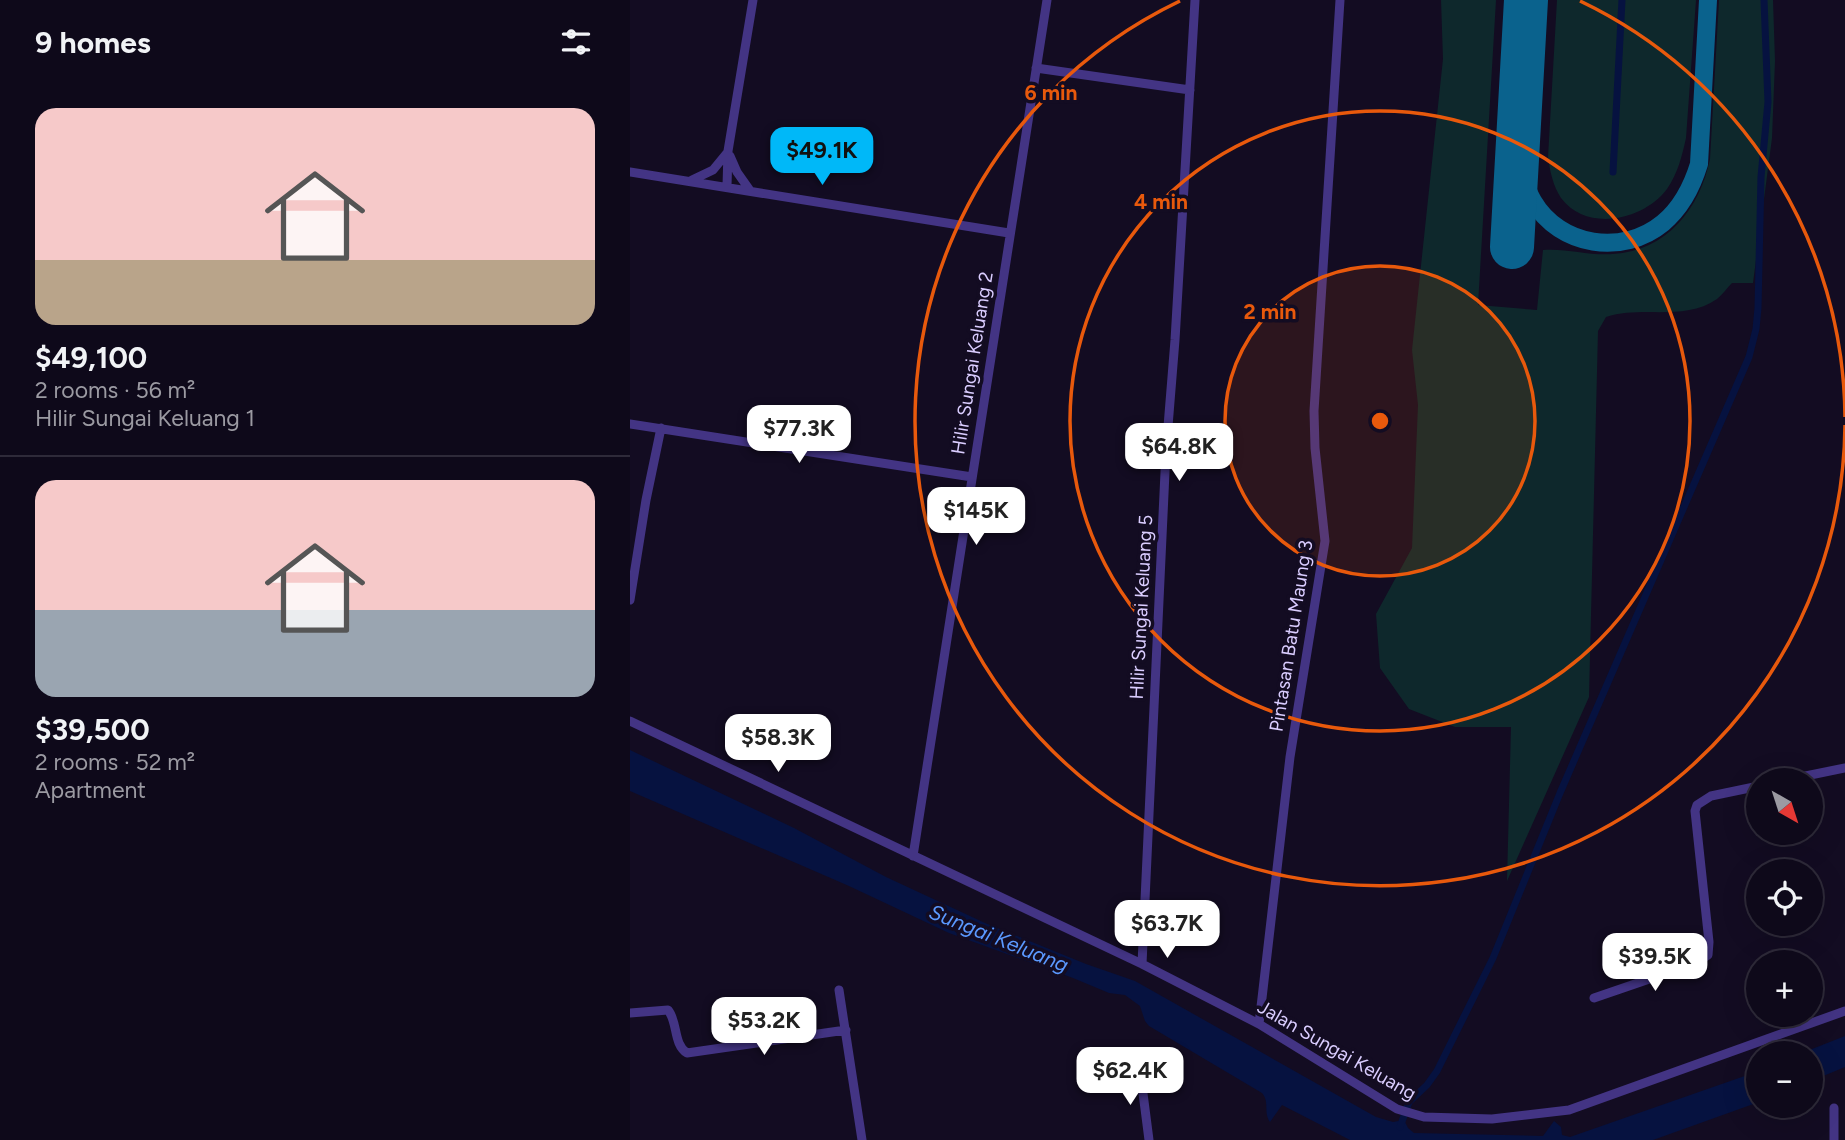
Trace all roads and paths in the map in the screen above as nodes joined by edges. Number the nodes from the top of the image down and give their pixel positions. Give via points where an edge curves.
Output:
1 (753, 0) edge
2 (1047, 0) edge
3 (1195, 0) edge
4 (1340, 0) edge
5 (1036, 68) junction
6 (1190, 90) junction
7 (729, 151) junction
8 (630, 172) edge
9 (691, 181) junction
10 (722, 186) junction
11 (750, 190) junction
12 (1009, 233) junction
13 (630, 424) edge
14 (661, 428) junction
15 (972, 477) junction
16 (630, 600) edge
17 (630, 721) edge
18 (1845, 768) edge
19 (1824, 772) edge
20 (1746, 789) edge
21 (913, 856) junction
22 (1142, 964) junction
23 (839, 990) dead end
24 (1594, 998) dead end
25 (1845, 1011) edge
26 (630, 1013) edge
27 (1259, 1024) junction
28 (846, 1030) junction
29 (1140, 1070) dead end
30 (1834, 1108) dead end
31 (862, 1140) edge
32 (1149, 1140) edge
33 (1834, 1140) edge

1 - 7 street
2 - 5 street, Hilir Sungai Keluang 2
3 - 6 street, Hilir Sungai Keluang 5
4 - 27 street, Pintasan Batu Maung 3 via 1314,411 1325,541 1290,757
5 - 6 street
5 - 12 street, Hilir Sungai Keluang 2
6 - 22 street, Hilir Sungai Keluang 5 via 1166,451
7 - 9 street via 713,170
7 - 10 street
7 - 11 street
8 - 9 street
9 - 10 street
10 - 11 street
11 - 12 street
12 - 15 street, Hilir Sungai Keluang 2
13 - 14 street
14 - 15 street
14 - 16 street
15 - 21 street, Hilir Sungai Keluang 2
17 - 21 street, Jalan Sungai Keluang
18 - 19 street
20 - 24 street via 1711,796 1696,805 1708,955
21 - 22 street, Jalan Sungai Keluang
22 - 27 street, Jalan Sungai Keluang
23 - 28 street
25 - 27 street, Jalan Sungai Keluang via 1569,1110 1492,1119 1424,1117 1397,1109
26 - 28 street via 668,1010 680,1047 687,1053
28 - 31 street
29 - 32 street
30 - 33 street

